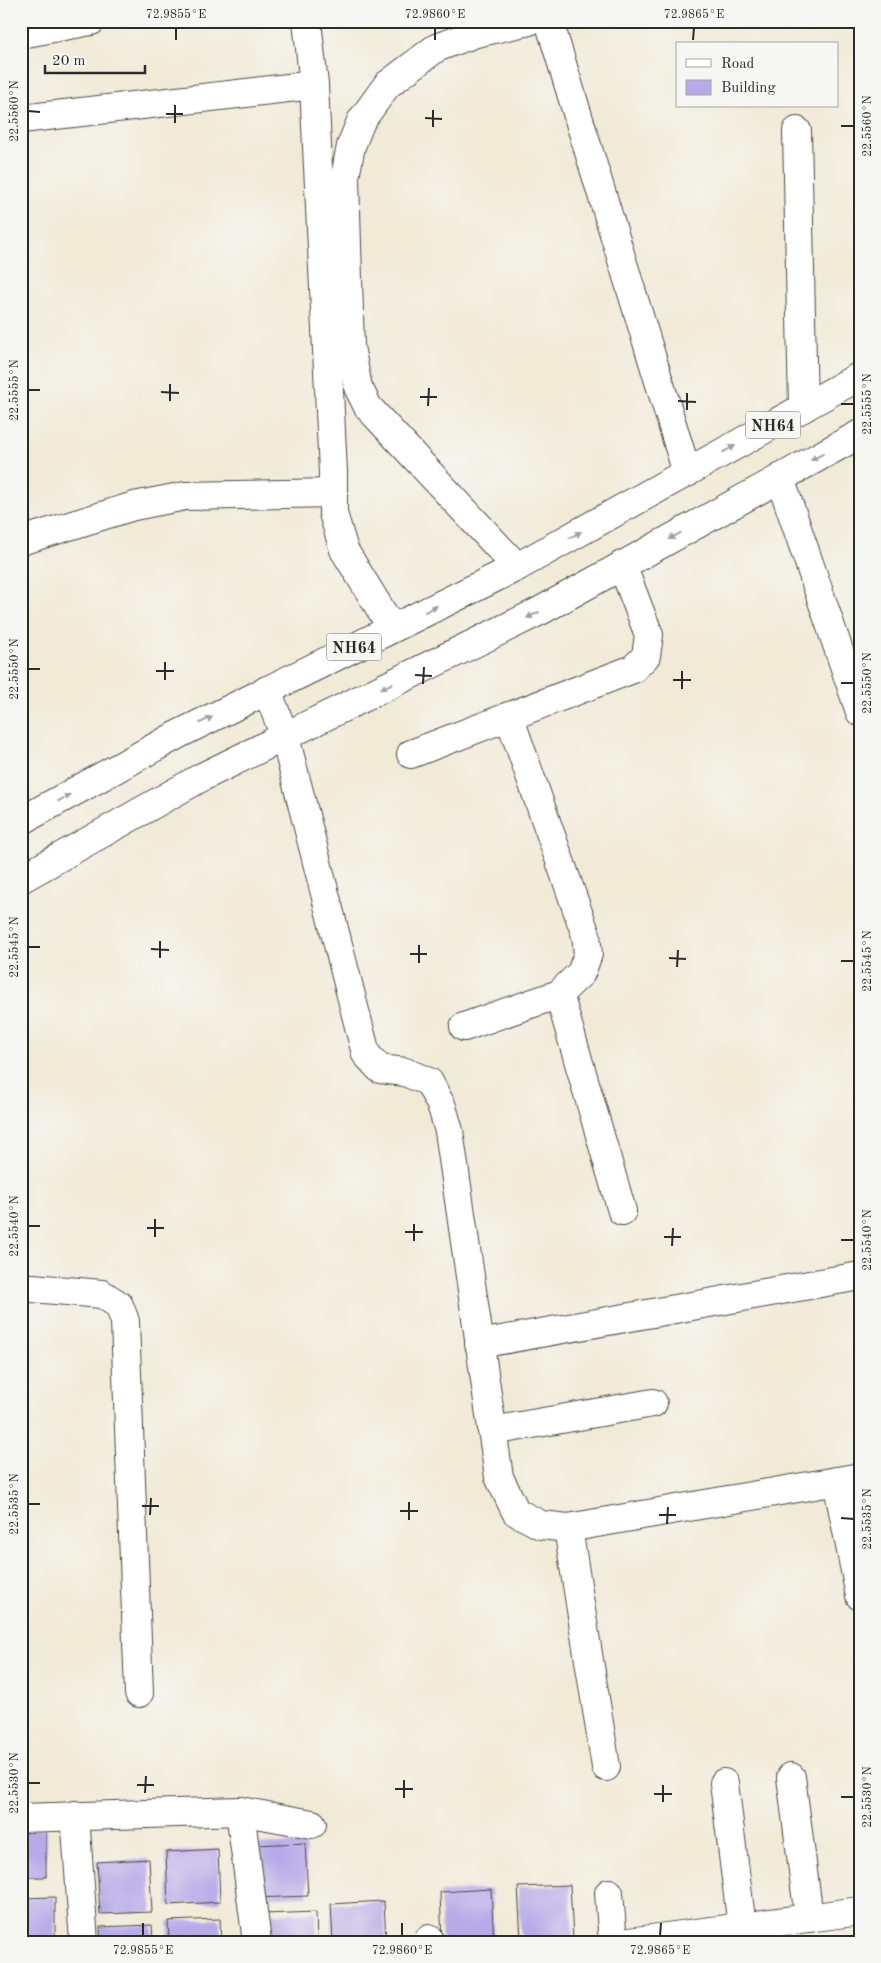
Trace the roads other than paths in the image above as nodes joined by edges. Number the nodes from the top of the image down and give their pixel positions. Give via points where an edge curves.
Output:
1 (91, 21) edge
2 (307, 21) edge
3 (529, 21) edge
4 (549, 21) edge
5 (21, 34) edge
6 (314, 85) junction
7 (21, 119) edge
8 (797, 131) dead end
9 (860, 376) edge
10 (803, 408) junction
11 (860, 434) edge
12 (687, 473) junction
13 (780, 478) junction
14 (333, 493) junction
15 (21, 541) edge
16 (622, 565) junction
17 (516, 567) junction
18 (392, 628) junction
19 (267, 690) junction
20 (860, 712) edge
21 (509, 716) junction
22 (285, 736) junction
23 (411, 754) dead end
24 (21, 821) edge
25 (21, 879) edge
26 (559, 994) junction
27 (464, 1027) dead end
28 (622, 1211) dead end
29 (860, 1276) edge
30 (21, 1287) edge
31 (479, 1344) junction
32 (652, 1403) dead end
33 (492, 1431) junction
34 (848, 1479) edge
35 (568, 1528) junction
36 (860, 1596) edge
37 (139, 1693) dead end
38 (606, 1767) dead end
39 (791, 1777) dead end
40 (724, 1783) dead end
41 (240, 1811) junction
42 (75, 1815) junction
43 (21, 1818) edge
44 (312, 1824) dead end
45 (609, 1893) dead end
46 (860, 1911) edge
47 (809, 1918) junction
48 (742, 1927) junction
49 (84, 1942) edge
50 (256, 1942) edge
51 (613, 1942) edge
52 (629, 1942) edge

1 - 5 main road
2 - 6 main road
3 - 17 main road via 476,33 436,48 387,85 361,121 351,146 345,177 350,347 358,387 368,406
4 - 12 main road
6 - 7 main road
6 - 14 main road
8 - 10 main road
9 - 10 main road, NH64
12 -> 10 main road, NH64
11 -> 13 main road, NH64
17 -> 12 main road, NH64
13 -> 16 main road, NH64
13 - 20 main road
14 - 15 main road via 185,496 134,506
14 - 18 main road via 333,513 344,550
16 - 21 main road via 649,635 646,656 633,669
16 -> 22 main road, NH64 via 540,611
18 -> 17 main road, NH64
18 - 19 main road, NH64
19 - 22 main road
24 -> 19 main road, NH64 via 179,734
21 - 23 main road
21 - 26 main road via 586,934 588,954 581,973
22 - 25 main road, NH64 via 202,777
22 - 31 main road via 366,1054 380,1068 405,1072 429,1082 442,1108 449,1131
26 - 27 main road
26 - 28 main road
29 - 31 main road
30 - 37 main road via 102,1294 119,1305 125,1321
31 - 33 main road
32 - 33 main road
33 - 35 main road via 499,1477 516,1512 541,1525
34 - 35 main road
34 - 36 main road
35 - 38 main road
39 - 47 main road
40 - 48 main road
41 - 42 main road
41 - 44 main road
41 - 50 main road
42 - 43 main road
42 - 49 main road
45 - 51 main road
46 - 47 main road
47 - 48 main road
48 - 52 main road

